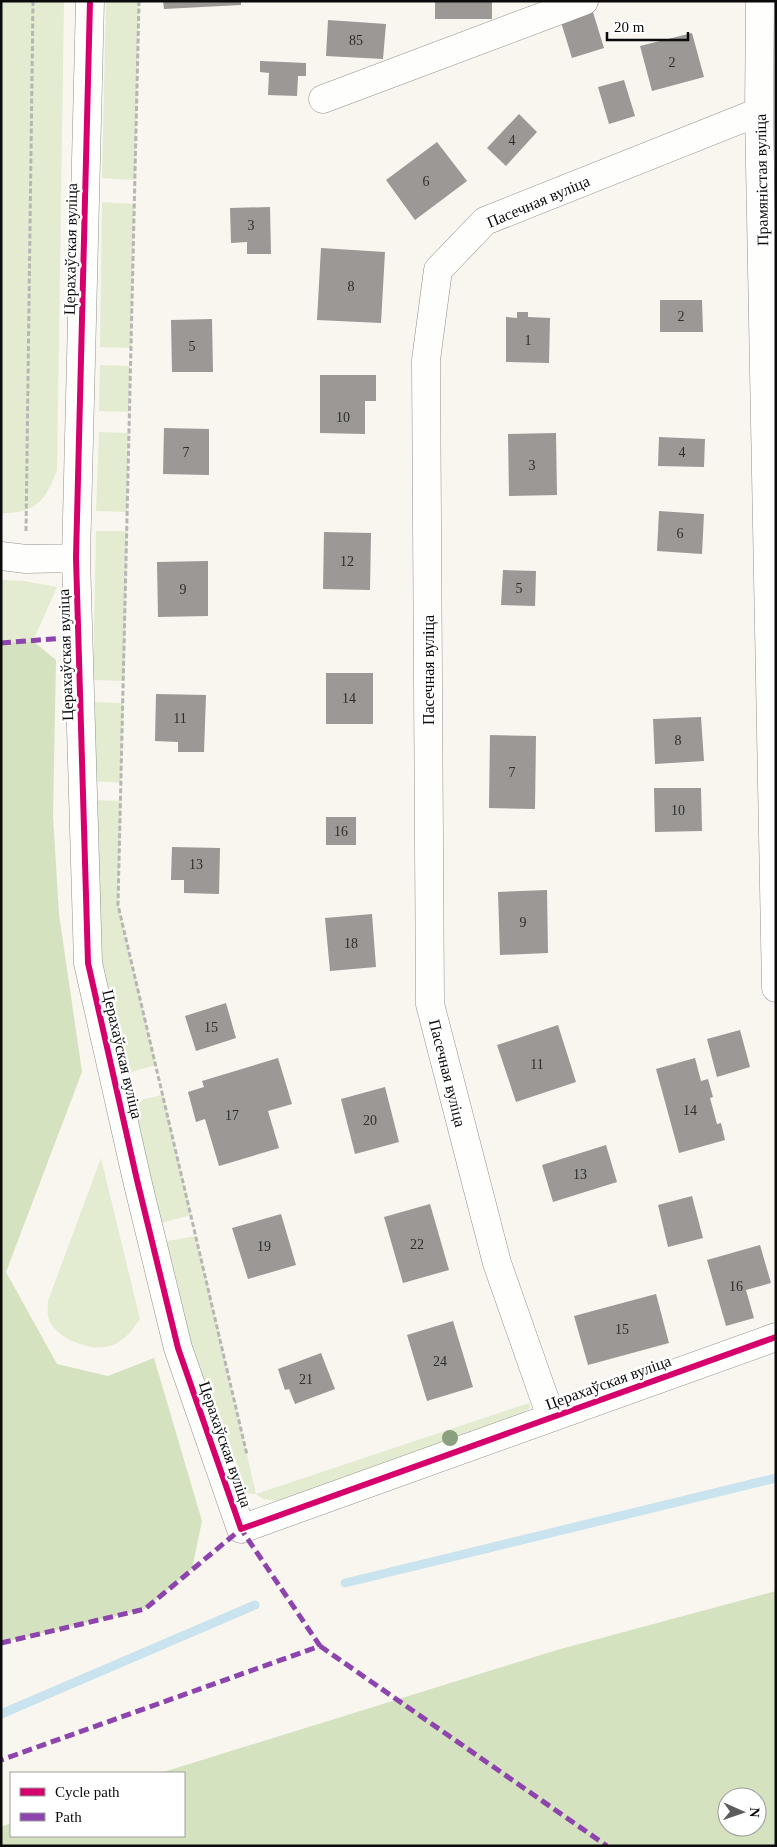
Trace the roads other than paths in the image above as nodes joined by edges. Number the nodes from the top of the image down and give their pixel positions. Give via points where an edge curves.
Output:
1 (90, 1) edge
2 (584, 1) edge
3 (760, 1) edge
4 (323, 99) dead end
5 (760, 112) junction
6 (14, 558) edge
7 (76, 558) junction
8 (775, 984) edge
9 (776, 1337) edge
10 (551, 1417) junction

1 - 7 street, Церахаўская вуліца
2 - 4 street
3 - 5 street, Прамяністая вуліца
5 - 8 street, Прамяністая вуліца
5 - 10 street, Пасечная вуліца via 485,221 438,270 426,360 430,1004 497,1263
6 - 7 street
7 - 10 street, Церахаўская вуліца via 88,963 178,1348 241,1529
9 - 10 street, Церахаўская вуліца

